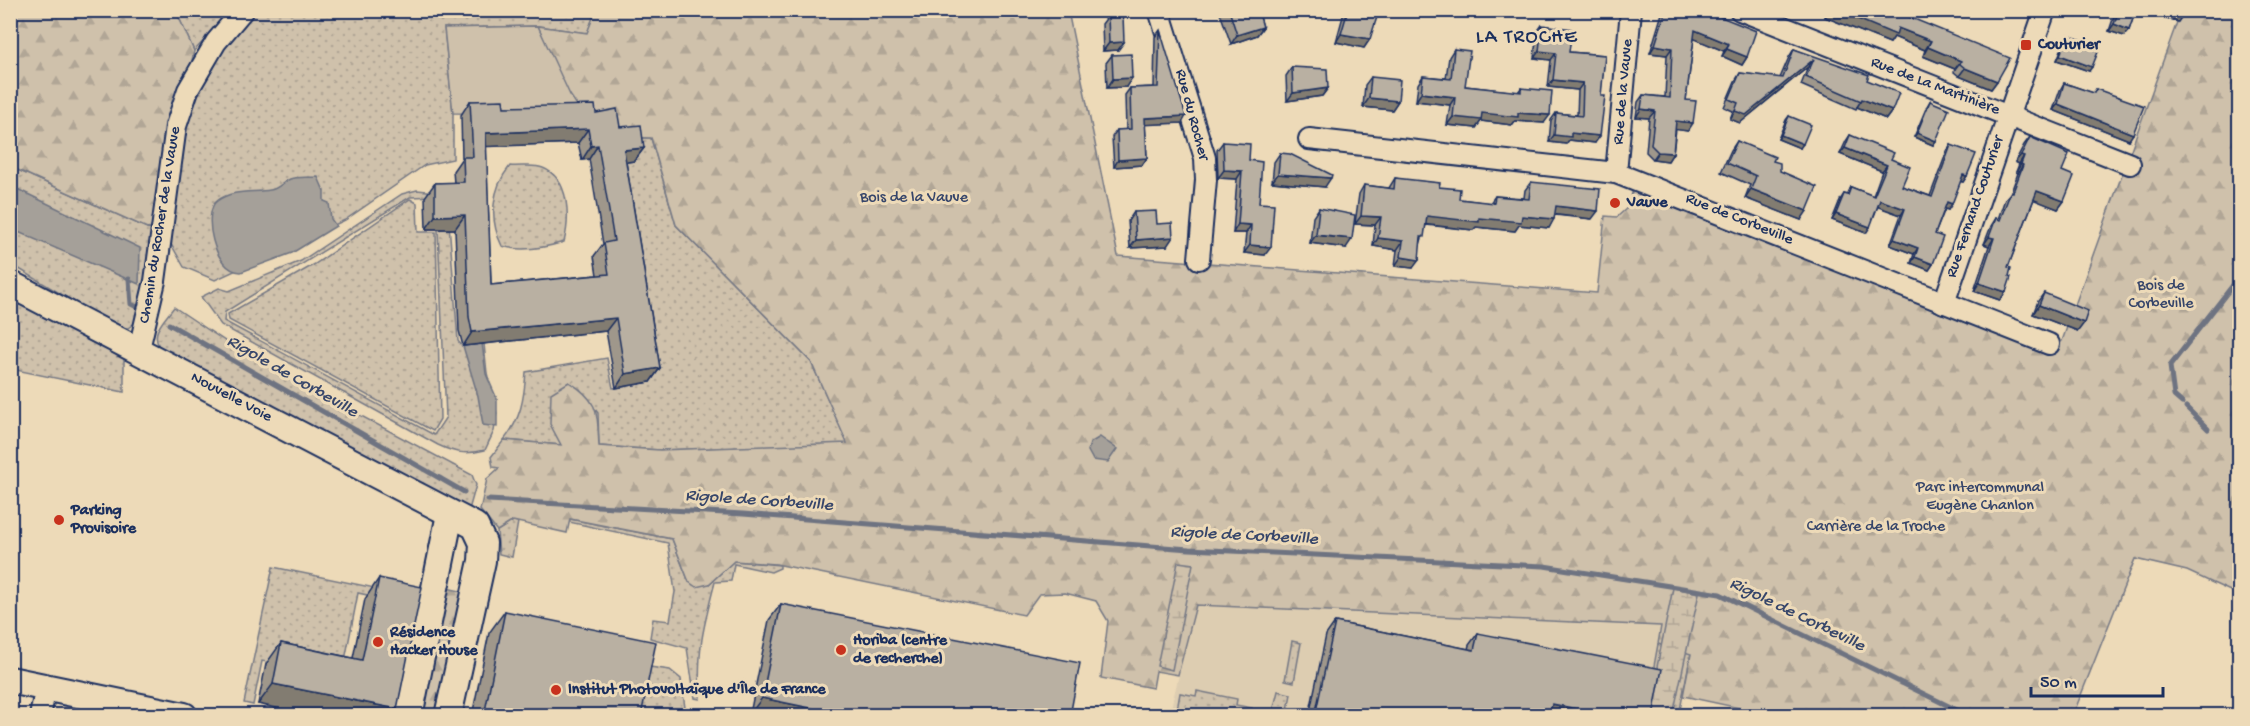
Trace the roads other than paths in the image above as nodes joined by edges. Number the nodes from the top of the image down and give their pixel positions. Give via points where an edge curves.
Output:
1 (243, 10) edge
2 (1159, 10) edge
3 (1631, 10) edge
4 (1740, 10) edge
5 (2045, 10) edge
6 (2008, 115) junction
7 (1309, 139) dead end
8 (2130, 164) dead end
9 (1616, 173) junction
10 (1199, 259) dead end
11 (10, 284) edge
12 (1944, 303) junction
13 (2049, 344) dead end
14 (139, 349) junction
15 (450, 514) junction
16 (10, 680) edge
17 (46, 687) junction
18 (40, 716) edge
19 (184, 716) edge
20 (409, 716) edge
21 (448, 716) edge

1 - 14 street, Chemin du Rocher de la Vauve via 216,42 188,90 176,126 155,281
2 - 10 street, Rue du Rocher via 1205,158
3 - 9 street, Rue de la Vauve
4 - 6 street, Rue de La Martinière
5 - 6 street, Rue Fernand Couturier
6 - 8 street, Rue de La Martinière
6 - 12 street, Rue Fernand Couturier
7 - 9 street, Rue de Corbeville
9 - 12 street, Rue de Corbeville
11 - 14 street, Nouvelle Voie
12 - 13 street, Rue de Corbeville
14 - 15 street, Nouvelle Voie
15 - 20 street
15 - 21 street, Nouvelle Voie via 475,526 483,543
16 - 17 street
17 - 18 street
17 - 19 street

